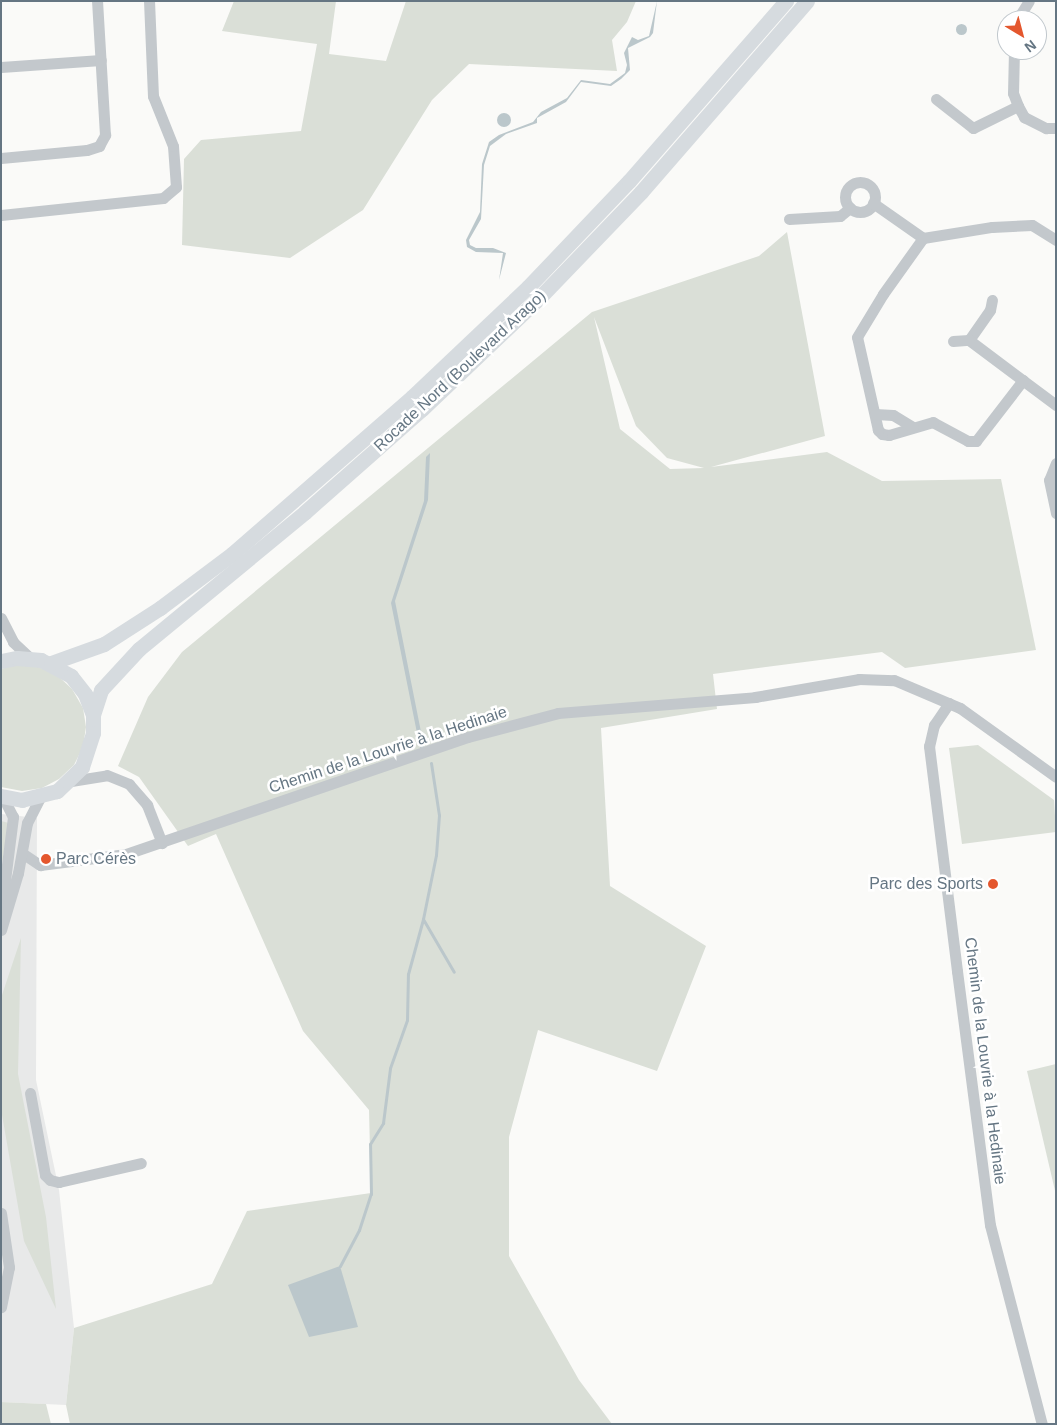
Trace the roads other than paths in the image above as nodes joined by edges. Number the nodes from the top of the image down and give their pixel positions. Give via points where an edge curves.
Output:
1 (97, 1) edge
2 (148, 1) edge
3 (786, 1) edge
4 (807, 1) edge
5 (101, 60) junction
6 (1014, 60) edge
7 (1, 67) edge
8 (936, 99) dead end
9 (1018, 106) junction
10 (1056, 128) edge
11 (1, 158) edge
12 (873, 203) junction
13 (850, 208) junction
14 (1, 215) edge
15 (789, 219) dead end
16 (923, 238) junction
17 (1056, 240) edge
18 (992, 300) dead end
19 (969, 340) junction
20 (953, 341) dead end
21 (1023, 380) junction
22 (1056, 405) edge
23 (875, 414) junction
24 (913, 427) junction
25 (1056, 463) edge
26 (1056, 513) edge
27 (1, 618) edge
28 (30, 658) junction
29 (1, 661) edge
30 (51, 663) junction
31 (950, 703) junction
32 (93, 716) junction
33 (1056, 777) edge
34 (71, 781) junction
35 (2, 797) edge
36 (40, 798) junction
37 (162, 843) junction
38 (22, 853) junction
39 (1, 909) edge
40 (1, 930) edge
41 (30, 1093) dead end
42 (141, 1163) dead end
43 (1, 1213) edge
44 (1, 1307) edge
45 (1042, 1424) edge

1 - 5 street
2 - 14 street via 153,96 173,146 176,187 163,198
3 - 30 main road, Rocade Nord (Boulevard Arago) via 629,181 528,287 412,397 232,554 160,608 104,644
4 - 32 main road, Rocade Nord (Boulevard Arago) via 648,184 541,296 342,480 140,648 102,690
5 - 7 street
5 - 11 street via 105,135 99,146
6 - 9 street via 1013,92
8 - 9 street via 973,128
9 - 10 street via 1024,117 1046,128
12 - 13 street via 863,211
12 - 13 street via 874,194 869,185 854,183 845,194
12 - 16 street
13 - 15 street via 840,216
16 - 17 street via 992,227 1032,225
16 - 23 street via 883,294 857,338
18 - 19 street via 990,310
19 - 20 street
19 - 21 street
21 - 22 street
21 - 24 street via 976,442 933,422
23 - 24 street via 893,415
23 - 24 street via 882,434 889,435
25 - 26 street via 1049,480
27 - 28 street via 14,642
28 - 29 main road
28 - 30 main road
30 - 32 main road via 70,676 85,694
31 - 33 street, Chemin de la Louvrie à la Hedinaie
31 - 37 street, Chemin de la Louvrie à la Hedinaie via 894,680 859,679 755,696 558,713 468,737
31 - 45 street, Chemin de la Louvrie à la Hedinaie via 934,725 929,746 956,971 990,1225
32 - 34 main road via 90,751
34 - 36 main road
34 - 37 street via 107,774 129,784 147,805
35 - 36 main road
35 - 39 street via 13,817
36 - 38 street via 27,823
37 - 38 street, Chemin de la Louvrie à la Hedinaie via 126,854 40,865
38 - 40 street
41 - 42 street via 45,1175 50,1180 58,1182
43 - 44 street via 9,1266

